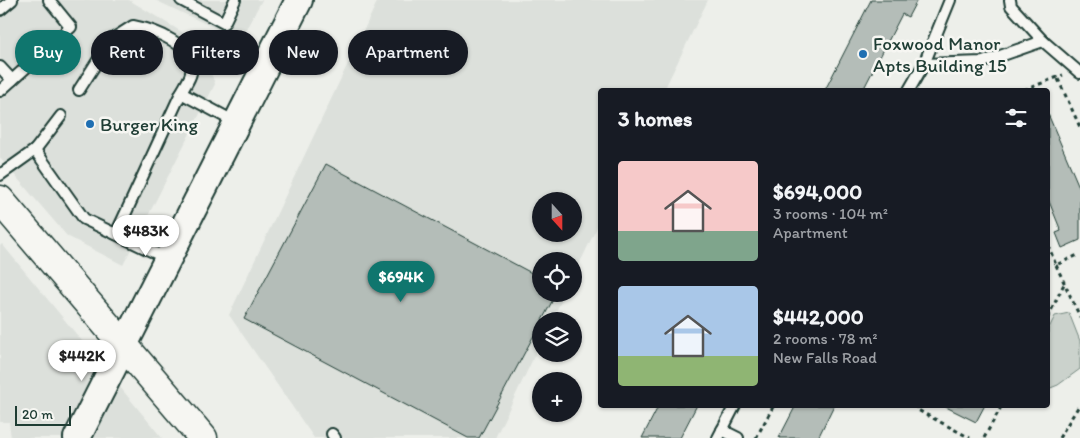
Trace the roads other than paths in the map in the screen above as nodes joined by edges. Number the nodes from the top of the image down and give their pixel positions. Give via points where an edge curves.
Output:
1 (12, 0) edge
2 (49, 0) edge
3 (181, 0) edge
4 (235, 0) edge
5 (299, 0) edge
6 (950, 0) edge
7 (1010, 0) edge
8 (0, 10) edge
9 (1043, 41) junction
10 (924, 64) junction
11 (0, 67) edge
12 (1077, 70) edge
13 (12, 80) junction
14 (910, 88) edge
15 (79, 90) dead end
16 (0, 91) edge
17 (181, 93) junction
18 (62, 116) dead end
19 (237, 122) junction
20 (35, 150) junction
21 (0, 175) edge
22 (0, 200) edge
23 (116, 234) junction
24 (168, 260) junction
25 (124, 345) junction
26 (733, 408) edge
27 (720, 434) edge
28 (199, 437) edge
29 (77, 438) edge
30 (738, 438) edge

1 - 8 lane
2 - 13 lane via 71,27
3 - 4 lane via 224,23
5 - 19 main road
6 - 10 lane
7 - 9 lane via 1011,6
9 - 10 lane via 983,62
9 - 12 lane
10 - 14 lane
11 - 13 lane
13 - 16 lane
15 - 17 lane via 111,40 133,26 154,30 175,42 190,58 192,73
17 - 19 lane
17 - 23 lane
18 - 20 lane
19 - 24 main road
20 - 21 lane
20 - 23 lane via 84,218
22 - 25 main road
23 - 24 lane
24 - 25 main road
25 - 28 main road
25 - 29 main road
26 - 27 lane
27 - 30 lane

